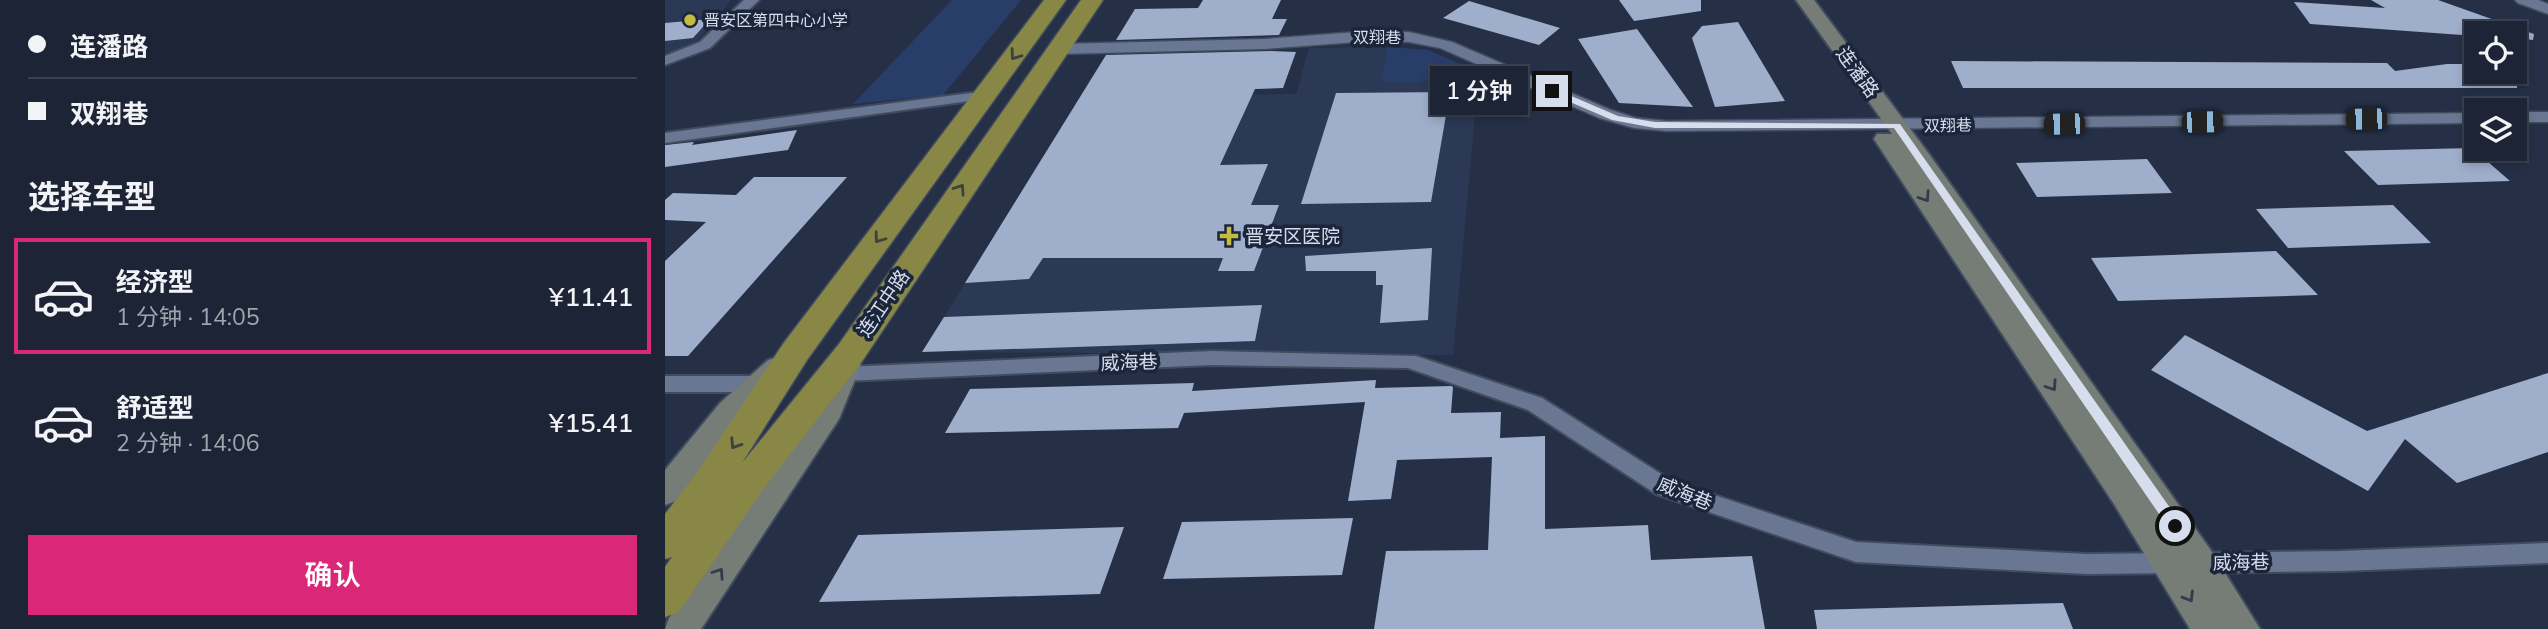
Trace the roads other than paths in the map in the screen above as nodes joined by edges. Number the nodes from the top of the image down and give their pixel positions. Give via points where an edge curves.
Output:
1 (752, 0) edge
2 (1055, 0) edge
3 (1092, 0) edge
4 (1788, 0) edge
5 (2523, 0) edge
6 (1811, 5) edge
7 (2548, 9) edge
8 (1058, 49) junction
9 (665, 61) edge
10 (986, 95) junction
11 (2527, 117) edge
12 (2548, 117) edge
13 (2464, 118) edge
14 (1886, 126) junction
15 (665, 138) edge
16 (795, 352) junction
17 (847, 363) junction
18 (665, 384) edge
19 (759, 384) junction
20 (665, 492) edge
21 (665, 543) edge
22 (2548, 553) edge
23 (2168, 562) junction
24 (2200, 562) junction
25 (665, 599) edge
26 (681, 629) edge
27 (2209, 629) edge
28 (2243, 629) edge

1 - 9 street via 705,45
2 -> 10 highway
3 - 8 highway, 连江中路
4 - 14 main road, 连潘路
5 - 7 street
6 - 14 main road, 连潘路
8 - 14 street, 双翔巷 via 1419,38 1446,45 1593,110 1634,122 1688,127
17 -> 8 highway, 连江中路
10 - 15 street
10 -> 16 highway
11 - 12 street
13 - 14 street, 双翔巷
14 -> 23 main road, 连潘路
14 - 24 main road, 连潘路
16 - 19 main road
16 -> 21 highway
17 - 23 street, 威海巷 via 1409,361 1535,404 1664,488 1856,552 2087,564
17 - 25 highway, 连江中路 via 748,482
26 -> 17 main road via 829,411
18 - 19 street
19 - 20 main road via 730,411
22 - 24 street, 威海巷
23 - 24 street, 威海巷
23 -> 27 main road, 连潘路
24 - 28 main road, 连潘路

